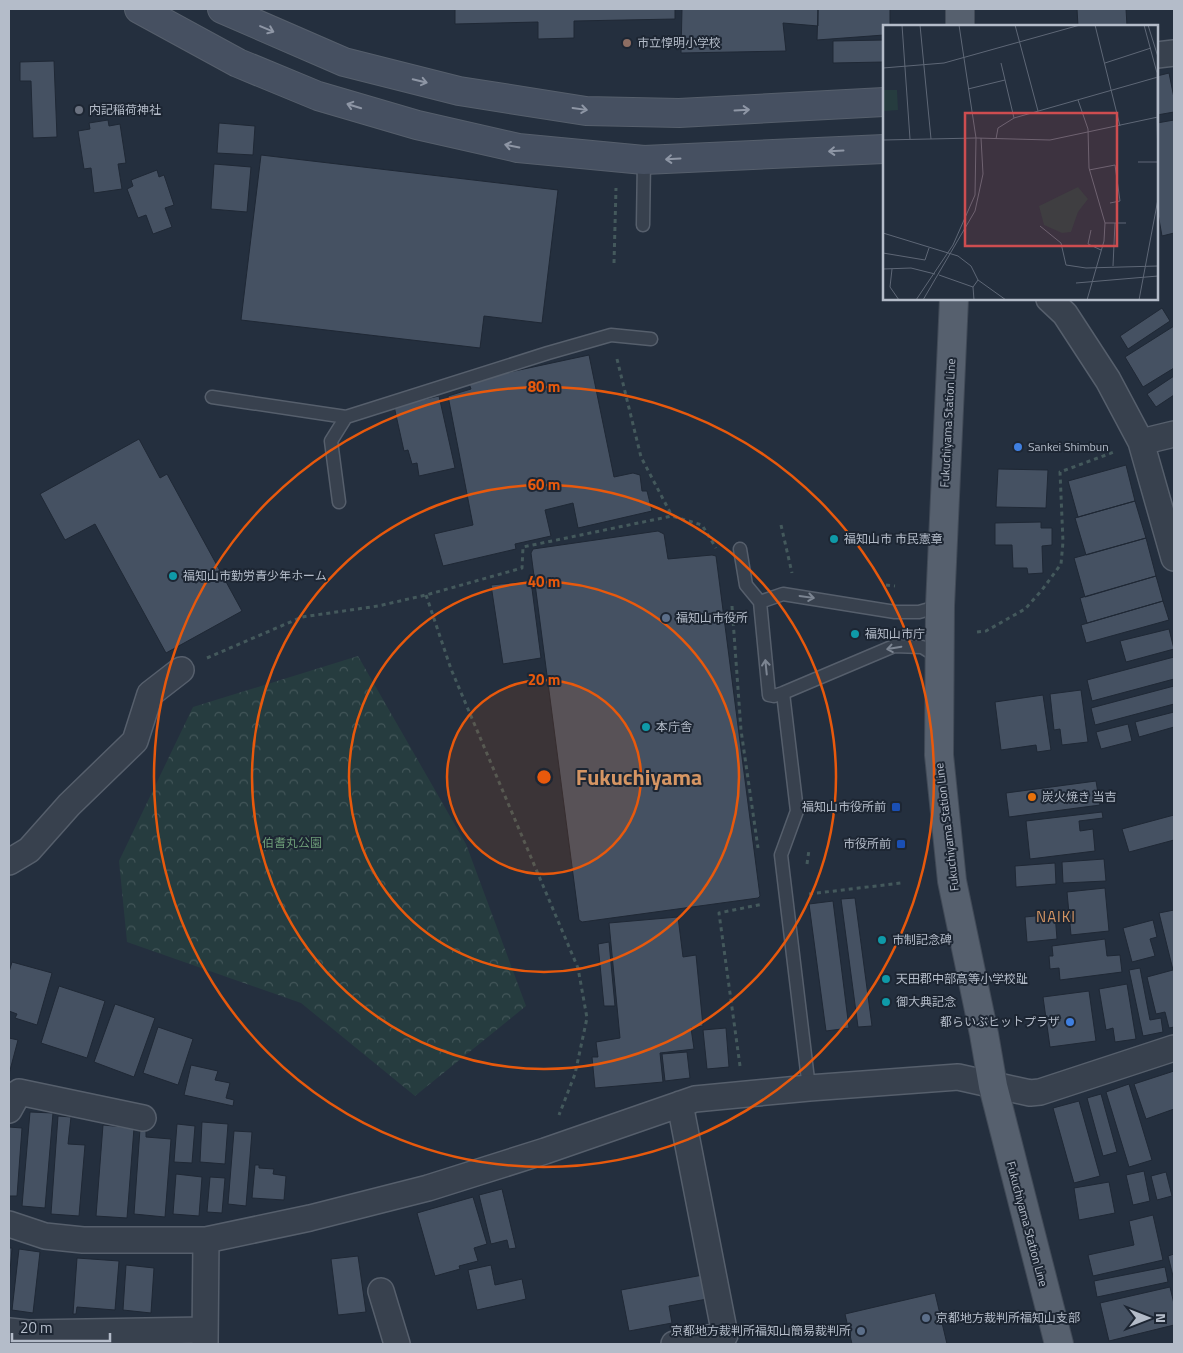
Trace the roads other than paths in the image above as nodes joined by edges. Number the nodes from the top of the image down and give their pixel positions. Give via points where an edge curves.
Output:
1 (139, 9) edge
2 (222, 9) edge
3 (960, 9) edge
4 (960, 25) edge
5 (1174, 53) edge
6 (1158, 55) edge
7 (883, 102) edge
8 (883, 149) edge
9 (644, 160) junction
10 (643, 225) dead end
11 (954, 300) edge
12 (1050, 300) edge
13 (650, 339) dead end
14 (212, 397) dead end
15 (346, 417) junction
16 (1174, 434) edge
17 (1141, 442) junction
18 (339, 502) dead end
19 (740, 549) dead end
20 (1174, 558) edge
21 (760, 602) junction
22 (940, 606) junction
23 (940, 658) junction
24 (181, 670) road end
25 (784, 693) junction
26 (9, 862) edge
27 (1174, 1048) edge
28 (993, 1086) junction
29 (809, 1088) junction
30 (680, 1104) junction
31 (9, 1110) edge
32 (142, 1118) dead end
33 (9, 1224) edge
34 (206, 1240) junction
35 (381, 1291) dead end
36 (9, 1331) edge
37 (205, 1337) edge
38 (396, 1344) edge
39 (674, 1344) edge
40 (1059, 1344) edge

9 -> 1 street via 518,148 417,125 327,98 238,63
2 -> 7 street via 344,62 459,91 586,111 679,113
3 - 4 main road
5 - 6 street
8 -> 9 street
9 - 10 lane
11 - 22 main road, Fukuchiyama Station Line
12 - 17 street via 1065,314 1104,373
13 - 15 lane via 611,335
14 - 15 lane
15 - 18 lane via 331,441
16 - 17 street
17 - 20 street
19 - 21 lane via 746,585
21 -> 22 lane via 783,594 895,612 919,612
25 -> 21 lane via 769,695
22 - 23 main road, Fukuchiyama Station Line
23 -> 25 lane via 922,647 894,646
23 - 28 main road, Fukuchiyama Station Line via 939,755 952,881
24 - 26 street via 150,694 135,741 69,805 29,850
25 - 29 lane via 797,811 781,855
27 - 28 street via 1040,1092
28 - 29 street via 958,1077
28 - 40 main road, Fukuchiyama Station Line
29 - 30 street via 695,1099
30 - 34 street via 428,1188
30 - 39 street via 725,1335
31 - 32 street via 19,1092
33 - 34 street via 45,1236 82,1240
34 - 37 street
35 - 38 street
36 - 37 street

